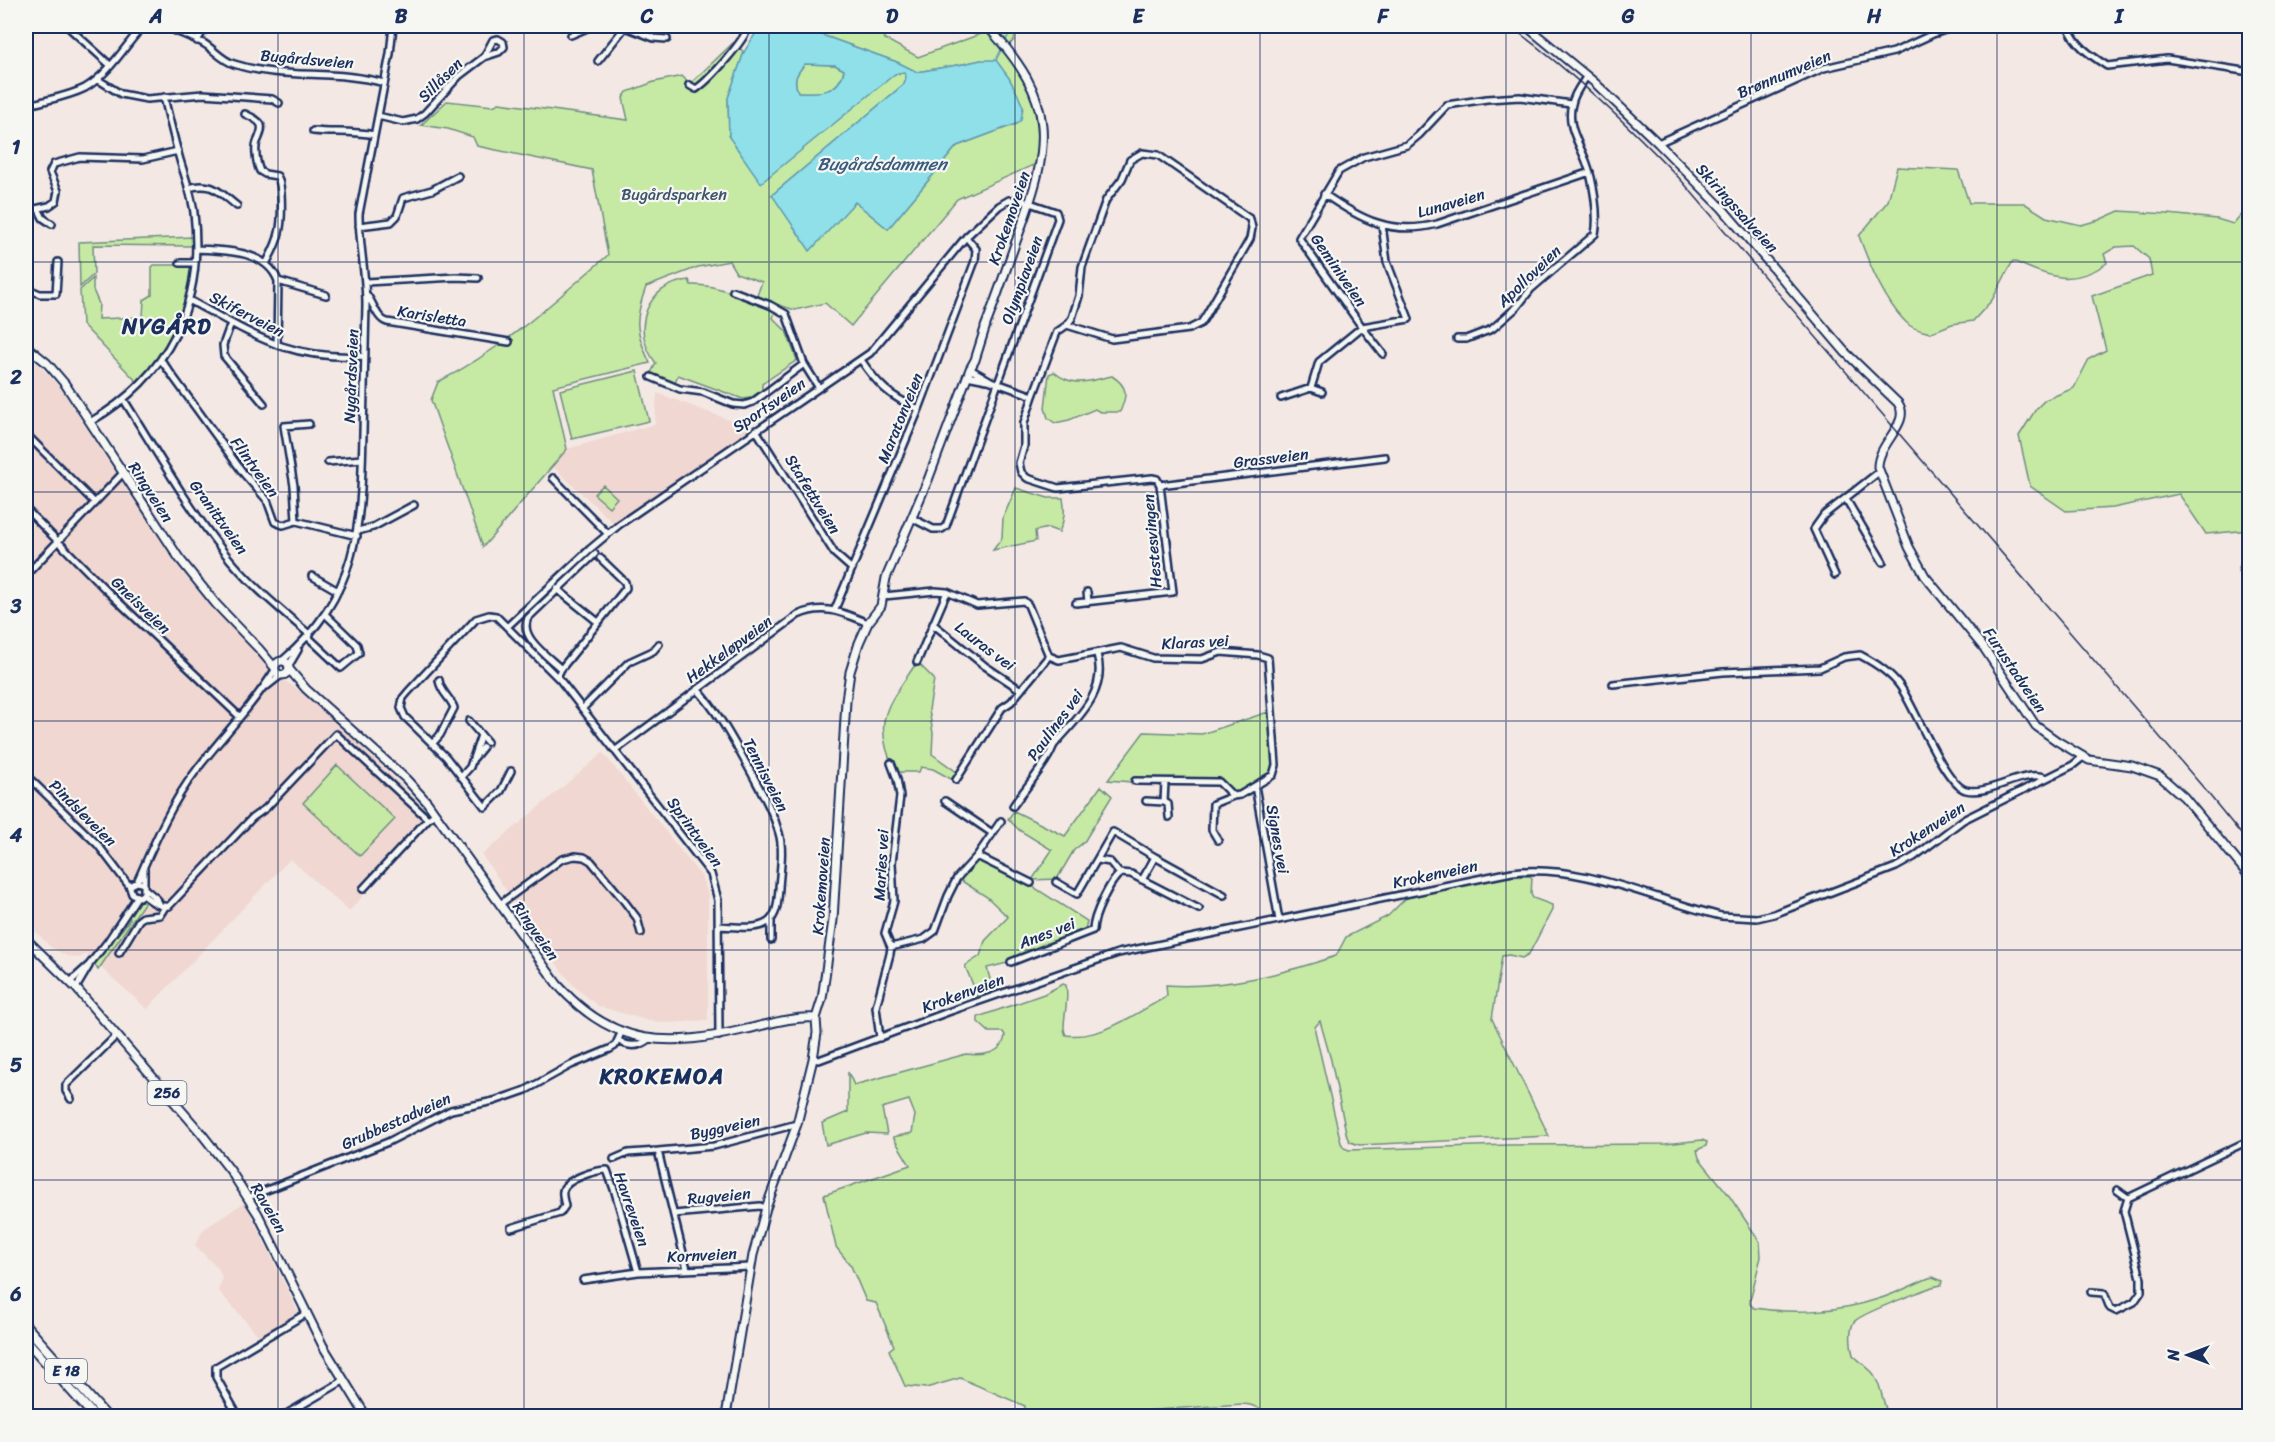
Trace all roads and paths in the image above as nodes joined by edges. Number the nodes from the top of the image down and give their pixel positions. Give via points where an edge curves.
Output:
1 (67, 26) edge
2 (133, 26) edge
3 (143, 26) edge
4 (165, 26) edge
5 (206, 26) edge
6 (393, 26) edge
7 (592, 26) edge
8 (625, 26) edge
9 (749, 26) edge
10 (987, 26) edge
11 (1526, 26) edge
12 (1958, 26) edge
13 (2068, 26) edge
14 (136, 34) junction
15 (571, 35) dead end
16 (667, 39) dead end
17 (196, 41) junction
18 (484, 57) dead end
19 (598, 61) dead end
20 (110, 65) junction
21 (2250, 72) edge
22 (1587, 76) junction
23 (97, 79) junction
24 (384, 83) junction
25 (689, 85) dead end
26 (164, 97) junction
27 (279, 103) dead end
28 (1571, 104) junction
29 (26, 106) edge
30 (245, 114) dead end
31 (378, 116) junction
32 (313, 131) dead end
33 (374, 135) junction
34 (1658, 143) junction
35 (178, 152) junction
36 (1590, 172) junction
37 (458, 176) dead end
38 (188, 188) junction
39 (233, 192) dead end
40 (1324, 194) junction
41 (228, 199) junction
42 (1030, 203) junction
43 (237, 206) dead end
44 (39, 210) junction
45 (26, 211) edge
46 (52, 224) dead end
47 (1383, 225) junction
48 (359, 226) junction
49 (966, 237) junction
50 (196, 249) junction
51 (58, 262) dead end
52 (180, 263) dead end
53 (195, 263) junction
54 (266, 264) junction
55 (478, 278) dead end
56 (278, 281) junction
57 (366, 282) junction
58 (26, 288) edge
59 (733, 291) dead end
60 (366, 294) junction
61 (326, 295) dead end
62 (189, 300) junction
63 (231, 323) junction
64 (1067, 325) junction
65 (1362, 327) junction
66 (1457, 339) dead end
67 (509, 342) dead end
68 (277, 345) junction
69 (26, 346) edge
70 (1383, 354) dead end
71 (364, 356) junction
72 (161, 360) junction
73 (861, 360) junction
74 (804, 364) junction
75 (969, 373) junction
76 (651, 377) dead end
77 (999, 384) junction
78 (819, 388) junction
79 (1311, 388) junction
80 (1322, 392) dead end
81 (1033, 396) junction
82 (1281, 398) dead end
83 (124, 400) junction
84 (264, 404) dead end
85 (919, 410) junction
86 (90, 422) junction
87 (309, 424) dead end
88 (756, 430) junction
89 (26, 434) edge
90 (1385, 457) dead end
91 (362, 459) junction
92 (328, 462) dead end
93 (1880, 472) junction
94 (123, 473) junction
95 (553, 478) dead end
96 (1160, 484) junction
97 (1846, 499) junction
98 (94, 502) junction
99 (414, 505) dead end
100 (26, 509) edge
101 (912, 518) junction
102 (296, 521) junction
103 (357, 533) junction
104 (607, 534) junction
105 (57, 542) junction
106 (1883, 562) dead end
107 (852, 569) junction
108 (1835, 575) dead end
109 (26, 576) edge
110 (312, 576) dead end
111 (555, 587) junction
112 (338, 591) junction
113 (947, 592) junction
114 (1087, 592) dead end
115 (884, 596) junction
116 (1088, 602) junction
117 (1076, 603) dead end
118 (835, 609) junction
119 (325, 614) junction
120 (597, 622) junction
121 (868, 623) junction
122 (933, 624) junction
123 (508, 626) junction
124 (309, 636) junction
125 (659, 644) dead end
126 (259, 649) junction
127 (1097, 654) junction
128 (1049, 656) junction
129 (917, 662) dead end
130 (285, 665) junction
131 (561, 669) junction
132 (278, 672) junction
133 (557, 677) junction
134 (439, 680) dead end
135 (1613, 684) dead end
136 (306, 689) junction
137 (697, 689) junction
138 (1021, 690) junction
139 (583, 708) junction
140 (240, 717) junction
141 (470, 721) dead end
142 (481, 735) junction
143 (487, 742) dead end
144 (432, 744) junction
145 (483, 747) dead end
146 (616, 750) junction
147 (2083, 757) junction
148 (473, 758) junction
149 (891, 763) dead end
150 (511, 771) dead end
151 (26, 775) edge
152 (461, 777) junction
153 (2047, 778) junction
154 (956, 780) dead end
155 (1135, 781) dead end
156 (1165, 782) junction
157 (1255, 786) junction
158 (1233, 796) junction
159 (945, 801) dead end
160 (1146, 801) dead end
161 (1164, 802) junction
162 (1013, 806) dead end
163 (435, 814) junction
164 (1169, 816) dead end
165 (428, 819) junction
166 (1001, 820) dead end
167 (992, 833) junction
168 (1218, 840) dead end
169 (977, 856) junction
170 (1155, 857) junction
171 (1098, 860) junction
172 (1120, 874) junction
173 (2250, 877) edge
174 (1142, 880) junction
175 (1056, 882) dead end
176 (1031, 883) dead end
177 (138, 889) junction
178 (363, 889) dead end
179 (1224, 895) dead end
180 (500, 904) junction
181 (163, 906) junction
182 (1199, 909) dead end
183 (771, 920) junction
184 (1279, 920) junction
185 (718, 926) junction
186 (641, 933) dead end
187 (26, 939) edge
188 (771, 940) dead end
189 (891, 947) junction
190 (119, 953) dead end
191 (1011, 962) dead end
192 (73, 985) junction
193 (816, 1018) junction
194 (622, 1030) junction
195 (117, 1035) junction
196 (719, 1036) junction
197 (880, 1038) junction
198 (649, 1039) junction
199 (618, 1041) junction
200 (813, 1059) junction
201 (71, 1099) dead end
202 (797, 1124) junction
203 (2250, 1140) edge
204 (658, 1151) junction
205 (614, 1159) dead end
206 (2117, 1190) dead end
207 (249, 1197) junction
208 (2128, 1198) junction
209 (766, 1208) junction
210 (674, 1214) junction
211 (511, 1227) dead end
212 (751, 1267) junction
213 (687, 1269) junction
214 (638, 1272) junction
215 (582, 1280) dead end
216 (2091, 1292) dead end
217 (307, 1313) junction
218 (26, 1326) edge
219 (26, 1340) edge
220 (343, 1381) junction
221 (94, 1416) edge
222 (106, 1416) edge
223 (238, 1416) edge
224 (283, 1416) edge
225 (366, 1416) edge
226 (726, 1416) edge

1 - 20 street
2 - 14 street
3 - 14 street
4 - 17 street, Bugårdsveien
5 - 17 street
6 - 24 street, Nygårdsveien
7 - 15 street
8 - 16 street
8 - 19 street
9 - 25 street via 714,73 696,89
10 - 42 main road, Krokemoveien via 1022,67 1038,107 1042,154
11 - 22 main road, Skiringssalveien
12 - 34 street, Brønnumveien via 1894,52 1824,68
13 - 21 street via 2078,44 2107,66 2167,58
14 - 20 street
17 - 24 street, Bugårdsveien via 226,60 253,68
18 - 31 street, Sillåsen via 459,76 421,117 403,122
20 - 23 street
22 - 28 street
22 - 34 main road, Skiringssalveien
23 - 26 street via 121,94 147,99
23 - 29 street via 74,93
24 - 31 street, Nygårdsveien
26 - 27 street via 203,94 272,99
26 - 35 street
28 - 36 street, Apolloveien via 1572,127
28 - 40 street, Geminiveien via 1520,97 1447,105 1407,146 1347,164
30 - 54 street via 261,124 262,134 256,146 260,171 277,176 280,183 280,230
31 - 33 street, Nygårdsveien
32 - 33 street
33 - 48 street, Nygårdsveien
34 - 93 main road, Skiringssalveien via 1722,208 1845,352 1898,403 1901,421 1880,452
35 - 38 street
35 - 44 street via 143,159 80,157 54,164 50,172 58,197
36 - 47 street, Lunaveien via 1426,227
36 - 66 street, Apolloveien via 1596,219 1592,238 1574,250 1491,329
37 - 48 street via 432,190 403,198 391,222
38 - 41 street via 207,184
38 - 50 street
39 - 41 street
40 - 47 street, Lunaveien via 1359,217
40 - 65 street, Geminiveien via 1299,238
41 - 43 street
42 - 49 street, Sportsveien via 1005,202
42 - 75 main road, Krokemoveien
42 - 77 street, Olympiaveien via 1056,212 1058,219
44 - 45 street
44 - 46 street
47 - 65 street, Geminiveien via 1387,262 1409,319
48 - 57 street, Nygårdsveien
49 - 73 street, Sportsveien via 877,346
49 - 85 street, Maratonveien via 977,257
50 - 53 street
50 - 54 street via 238,253
51 - 58 street via 56,294 40,294
52 - 53 street
53 - 62 street
54 - 56 street
55 - 57 street
56 - 61 street
56 - 68 street
57 - 60 street, Nygårdsveien
59 - 74 street via 786,314
60 - 67 street, Karisletta via 379,317 387,322
60 - 71 street, Nygårdsveien
62 - 63 street, Skiferveien
62 - 72 street via 176,335
63 - 68 street, Skiferveien
63 - 84 street via 224,356
64 - 64 street, Hestesvingen via 1112,339 1195,328 1250,239 1250,219 1158,155 1137,154 1106,200
64 - 81 street, Hestesvingen via 1057,332
65 - 70 street, Geminiveien
65 - 79 street, Geminiveien via 1319,362
68 - 71 street, Skiferveien via 322,356
69 - 86 main road, Ringveien via 60,377
71 - 91 street, Nygårdsveien
72 - 83 street
72 - 102 street, Flintveien via 267,500 275,522 283,525
73 - 78 street, Sportsveien
73 - 85 street via 882,388
74 - 76 street via 744,405 680,389
74 - 78 street
75 - 77 street
75 - 101 main road, Krokemoveien
77 - 81 street
77 - 101 street, Olympiaveien via 944,528 933,529
78 - 88 street, Sportsveien
79 - 80 street
79 - 82 street
81 - 96 street, Hestesvingen via 1024,423 1019,463 1027,478 1058,488 1152,478
83 - 86 street
83 - 124 street, Granittveien via 225,553
85 - 107 street, Maratonveien
86 - 94 main road, Ringveien
87 - 102 street via 284,426
88 - 104 street, Sportsveien
88 - 107 street, Stafettveien via 835,554
89 - 98 street
90 - 96 street, Grassveien
91 - 92 street
91 - 103 street, Nygårdsveien
93 - 97 street
93 - 147 main road, Furustadveien via 1909,547 1925,576 1984,648 2036,726
94 - 98 street
94 - 126 main road, Ringveien via 188,571
95 - 104 street
96 - 116 street, Hestesvingen via 1173,592
97 - 106 street
97 - 108 street via 1824,515 1814,529
98 - 105 street
99 - 103 street
100 - 105 street, Gneisveien
101 - 115 main road, Krokemoveien via 886,578
102 - 103 street, Flintveien
103 - 112 street, Nygårdsveien
104 - 111 street, Sportsveien
105 - 109 street
105 - 140 street, Gneisveien
107 - 118 street, Maratonveien
110 - 112 street
111 - 120 street
111 - 120 street via 597,556 627,585
111 - 123 street, Sportsveien
111 - 131 street via 525,625 533,642
112 - 119 street, Nygårdsveien
113 - 115 street
113 - 122 street
113 - 128 street via 976,605 1027,603
114 - 116 street
115 - 121 main road, Krokemoveien
116 - 117 street, Hestesvingen
118 - 121 street, Hekkeløpveien
118 - 137 street, Hekkeløpveien via 810,610 798,615
119 - 124 street, Nygårdsveien
119 - 124 street via 357,645 358,653 341,668
120 - 131 street
121 - 193 main road, Krokemoveien via 849,681 833,920
122 - 129 street
122 - 138 street, Lauras vei
123 - 133 street, Sprintveien
123 - 144 street, Sprintveien via 496,616 476,619 403,698 402,713
124 - 130 street, Nygårdsveien
125 - 139 street via 629,662
126 - 130 main road, Ringveien
126 - 132 main road, Ringveien
127 - 128 street, Klaras vei via 1063,660
127 - 157 street, Klaras vei via 1120,648 1153,658 1199,659 1221,652 1268,658 1275,772
127 - 162 street, Paulines vei via 1101,676 1096,692
128 - 138 street
130 - 132 main road
130 - 132 main road via 276,664
130 - 136 main road, Ringveien
131 - 133 street
132 - 136 main road, Ringveien
132 - 140 street
133 - 139 street, Sprintveien
134 - 144 street via 454,708
135 - 153 street, Krokenveien via 1723,672 1821,668 1844,657 1860,655 1900,686 1929,743 1960,787 1976,790 2034,776
136 - 163 main road, Ringveien via 406,779
137 - 146 street, Hekkeløpveien
137 - 183 street, Tennisveien via 730,734 769,803 780,835 778,898
138 - 154 street via 1002,708
139 - 146 street, Sprintveien
140 - 177 street via 178,797
141 - 142 street
142 - 143 street
142 - 148 street
144 - 152 street, Sprintveien
145 - 148 street
146 - 185 street, Sprintveien via 711,874 717,893
147 - 153 street, Krokenveien
147 - 173 main road, Furustadveien via 2141,768 2166,780
148 - 152 street
149 - 189 street, Maries vei via 900,796 892,863 894,901 885,933
150 - 152 street, Sprintveien via 501,791 486,807
151 - 177 street, Pindsleveien
153 - 184 street, Krokenveien via 1963,820 1896,867 1766,916 1720,916 1589,877 1537,870 1500,874
155 - 156 street
156 - 158 street via 1219,782
156 - 161 street
157 - 158 street, Signes vei
157 - 184 street, Signes vei
158 - 168 street, Signes vei via 1213,804 1212,830
159 - 167 street
160 - 161 street
161 - 164 street via 1170,807
163 - 165 street
163 - 180 main road, Ringveien
165 - 178 street
165 - 181 street via 336,734 174,902
166 - 167 street
167 - 169 street
169 - 176 street
169 - 189 street via 952,888 933,934
170 - 171 street via 1113,832
170 - 174 street
170 - 179 street
171 - 172 street via 1112,864
171 - 175 street via 1077,894
172 - 174 street
172 - 191 street, Anes vei via 1097,913 1093,930
174 - 182 street
177 - 181 street, Pindsleveien
177 - 192 street via 108,941
180 - 186 street via 562,859 584,856 627,904
180 - 194 main road, Ringveien via 565,993 592,1015
181 - 190 street via 160,915 139,920
183 - 185 street via 763,925
183 - 188 street, Tennisveien
184 - 197 street, Krokenveien via 1102,958
185 - 196 street, Sprintveien
187 - 192 main road, Raveien / 256
189 - 197 street, Maries vei via 876,1006
192 - 195 main road, Raveien / 256
193 - 196 main road, Ringveien
193 - 200 main road, Krokemoveien
194 - 198 main road, Ringveien
194 - 199 street
195 - 201 street via 66,1084
195 - 207 main road, Raveien / 256 via 201,1133
196 - 198 main road, Ringveien via 690,1041
197 - 200 street, Krokenveien
198 - 199 street via 631,1046
199 - 207 street, Grubbestadveien via 610,1049 526,1090 451,1110 388,1142
200 - 202 main road, Krokemoveien
202 - 204 street, Byggveien via 714,1146
202 - 209 main road, Krokemoveien
203 - 208 street
204 - 205 street, Byggveien via 627,1153
204 - 210 street
206 - 208 street
207 - 217 main road, Raveien / 256
208 - 216 street via 2124,1211 2141,1292 2134,1302 2116,1311 2110,1308 2104,1293
209 - 210 street, Rugveien
209 - 212 main road, Krokemoveien
210 - 213 street
211 - 214 street, Havreveien via 561,1213 567,1184 596,1170 607,1170
212 - 213 street, Kornveien
212 - 226 main road, Krokemoveien
213 - 214 street, Kornveien
214 - 215 street, Kornveien
217 - 220 main road, Raveien / 256
217 - 223 street via 216,1367 216,1377
218 - 222 highway, E 18
219 - 221 highway, E 18
220 - 224 street
220 - 225 main road, Raveien / 256

